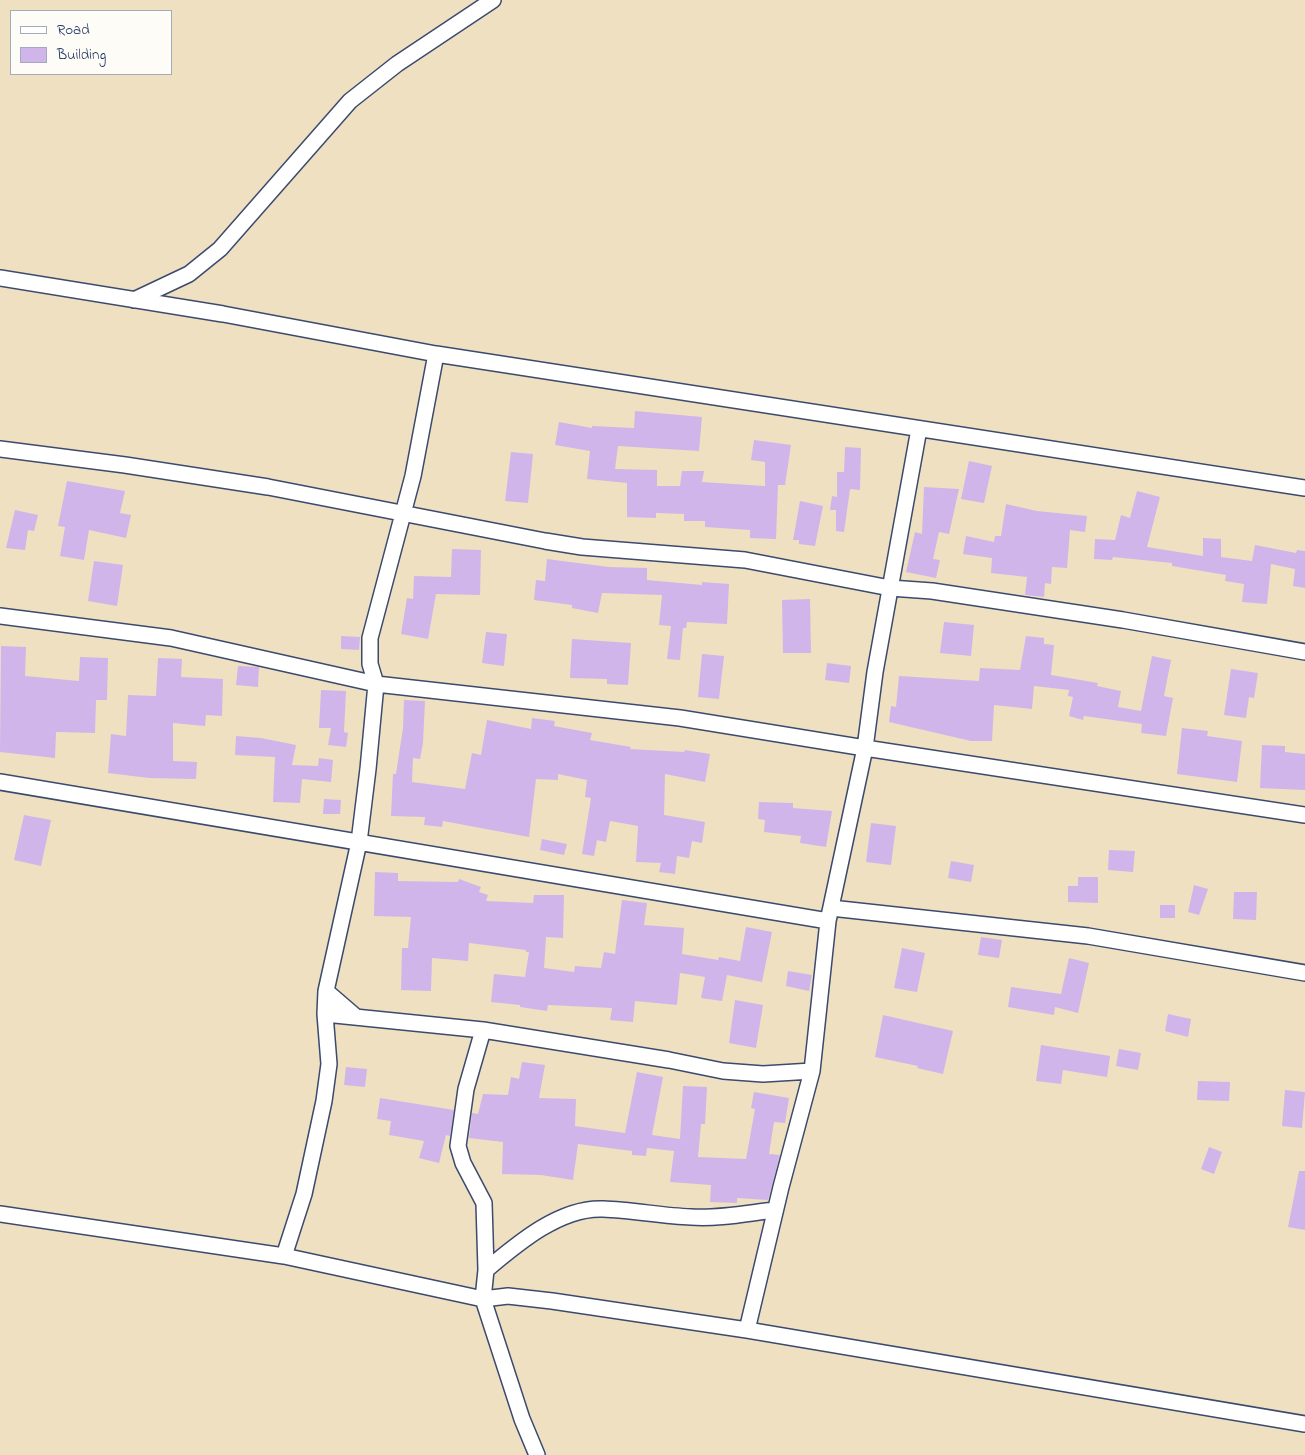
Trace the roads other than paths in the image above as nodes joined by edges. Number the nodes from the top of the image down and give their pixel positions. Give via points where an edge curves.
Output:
1 (493, 0) edge
2 (0, 278) edge
3 (134, 300) junction
4 (436, 354) junction
5 (919, 429) junction
6 (0, 449) edge
7 (1305, 488) edge
8 (402, 514) junction
9 (890, 588) junction
10 (0, 616) edge
11 (1305, 652) edge
12 (376, 684) junction
13 (865, 748) junction
14 (0, 782) edge
15 (1305, 815) edge
16 (358, 842) junction
17 (830, 915) junction
18 (1305, 973) edge
19 (326, 991) junction
20 (325, 1014) junction
21 (355, 1016) junction
22 (483, 1030) junction
23 (812, 1071) junction
24 (775, 1210) junction
25 (0, 1214) edge
26 (284, 1256) junction
27 (486, 1270) junction
28 (483, 1299) junction
29 (747, 1330) junction
30 (1305, 1424) edge
31 (537, 1455) edge

1 - 3 street via 397,64 350,101 220,250 189,274
2 - 3 street
3 - 4 street
4 - 5 street
4 - 8 street via 414,476
5 - 7 street
5 - 9 street
6 - 8 street via 268,487
8 - 9 street via 582,547 745,560
8 - 12 street via 370,638 370,664
9 - 11 street via 932,591 1123,620
9 - 13 street
10 - 12 street via 172,638
12 - 13 street via 680,718
12 - 16 street
13 - 15 street
13 - 17 street
14 - 16 street
16 - 17 street
16 - 19 street
17 - 18 street via 1088,936
17 - 23 street
19 - 20 street
19 - 21 street
20 - 21 street
20 - 26 street via 329,1064 324,1101 304,1194
21 - 22 street
22 - 23 street via 723,1071 762,1074
22 - 27 street via 466,1089 458,1146 463,1163 484,1203
23 - 24 street
24 - 27 street via 693,1218 601,1208 556,1221 525,1238
24 - 29 street
25 - 26 street
26 - 28 street
27 - 28 street
28 - 29 street via 508,1296 552,1301
28 - 31 street
29 - 30 street

